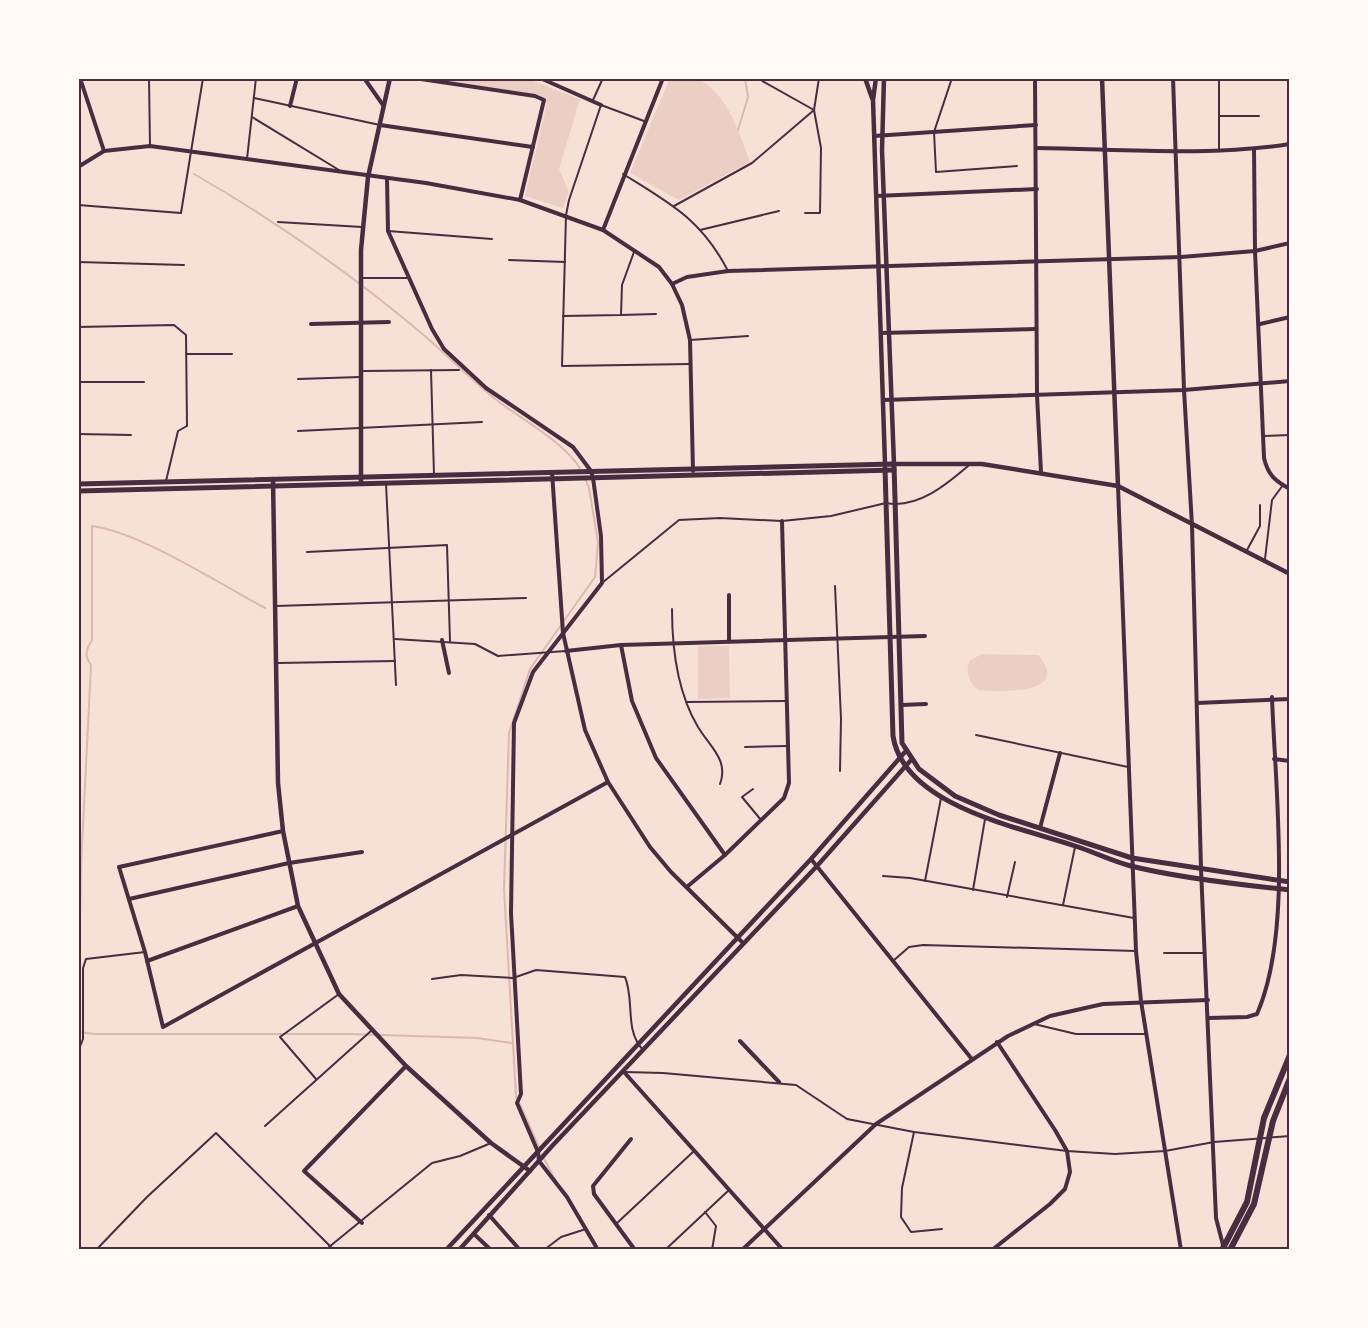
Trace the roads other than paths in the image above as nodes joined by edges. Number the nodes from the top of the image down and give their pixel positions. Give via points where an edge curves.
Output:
1 (80, 78) edge
2 (149, 78) edge
3 (203, 78) edge
4 (256, 78) edge
5 (297, 78) edge
6 (364, 78) edge
7 (390, 78) edge
8 (414, 78) edge
9 (540, 78) edge
10 (603, 78) edge
11 (663, 78) edge
12 (757, 78) edge
13 (819, 78) edge
14 (865, 78) edge
15 (876, 78) edge
16 (884, 78) edge
17 (952, 78) edge
18 (1035, 78) edge
19 (1102, 78) edge
20 (1173, 78) edge
21 (1219, 78) edge
22 (546, 79) edge
23 (254, 98) junction
24 (593, 100) junction
25 (873, 100) junction
26 (290, 105) junction
27 (383, 105) junction
28 (601, 105) junction
29 (814, 110) junction
30 (1219, 116) junction
31 (1259, 116) dead end
32 (252, 117) junction
33 (644, 121) junction
34 (380, 125) junction
35 (1036, 125) junction
36 (934, 132) junction
37 (882, 135) junction
38 (874, 136) junction
39 (1290, 144) edge
40 (150, 146) junction
41 (534, 147) junction
42 (1036, 148) junction
43 (1104, 148) junction
44 (1219, 149) junction
45 (1254, 149) junction
46 (104, 151) junction
47 (1177, 151) junction
48 (191, 152) junction
49 (247, 159) junction
50 (1017, 166) dead end
51 (78, 167) edge
52 (345, 173) junction
53 (623, 174) junction
54 (368, 177) junction
55 (387, 179) junction
56 (1037, 189) junction
57 (876, 196) junction
58 (884, 196) junction
59 (520, 200) junction
60 (78, 205) edge
61 (674, 206) junction
62 (779, 211) dead end
63 (805, 213) dead end
64 (566, 215) junction
65 (278, 222) dead end
66 (363, 227) junction
67 (603, 230) junction
68 (700, 230) junction
69 (388, 231) junction
70 (492, 238) dead end
71 (1290, 243) edge
72 (635, 249) junction
73 (1255, 251) junction
74 (1110, 258) junction
75 (1181, 258) junction
76 (509, 260) dead end
77 (1037, 261) junction
78 (78, 262) edge
79 (565, 262) junction
80 (184, 265) dead end
81 (879, 268) junction
82 (887, 268) junction
83 (728, 271) junction
84 (408, 278) junction
85 (360, 280) junction
86 (672, 284) junction
87 (656, 314) dead end
88 (621, 315) junction
89 (563, 316) junction
90 (1290, 317) edge
91 (389, 322) dead end
92 (360, 323) junction
93 (311, 324) dead end
94 (1260, 324) junction
95 (78, 327) edge
96 (1037, 329) junction
97 (881, 333) junction
98 (889, 333) junction
99 (748, 336) dead end
100 (690, 340) junction
101 (186, 354) junction
102 (232, 354) dead end
103 (690, 364) junction
104 (431, 370) junction
105 (459, 370) dead end
106 (360, 374) junction
107 (298, 379) dead end
108 (1290, 381) edge
109 (78, 382) edge
110 (144, 382) dead end
111 (1261, 385) junction
112 (1184, 390) junction
113 (1114, 392) junction
114 (1037, 394) junction
115 (891, 399) junction
116 (883, 400) junction
117 (482, 422) dead end
118 (431, 424) junction
119 (360, 427) junction
120 (298, 431) dead end
121 (78, 434) edge
122 (130, 435) dead end
123 (1290, 435) edge
124 (1263, 436) junction
125 (970, 465) junction
126 (885, 467) junction
127 (894, 467) junction
128 (585, 471) junction
129 (693, 472) junction
130 (1041, 472) junction
131 (434, 475) junction
132 (553, 476) junction
133 (591, 478) junction
134 (273, 479) junction
135 (385, 479) junction
136 (361, 480) junction
137 (166, 482) junction
138 (78, 484) edge
139 (1283, 485) junction
140 (273, 486) junction
141 (1118, 486) junction
142 (165, 489) junction
143 (1290, 489) edge
144 (78, 491) edge
145 (886, 503) junction
146 (895, 505) junction
147 (1260, 505) dead end
148 (782, 521) junction
149 (1192, 525) junction
150 (391, 548) junction
151 (1247, 551) junction
152 (307, 552) dead end
153 (1264, 561) junction
154 (1290, 574) edge
155 (602, 583) junction
156 (835, 586) dead end
157 (729, 595) dead end
158 (526, 598) dead end
159 (448, 600) junction
160 (393, 603) junction
161 (274, 606) junction
162 (672, 609) dead end
163 (563, 633) junction
164 (925, 636) dead end
165 (890, 637) junction
166 (899, 637) junction
167 (394, 639) junction
168 (838, 639) junction
169 (442, 640) junction
170 (784, 640) junction
171 (450, 641) junction
172 (729, 642) junction
173 (672, 643) junction
174 (621, 645) junction
175 (566, 651) junction
176 (546, 652) junction
177 (395, 661) junction
178 (275, 663) junction
179 (449, 673) dead end
180 (396, 685) dead end
181 (1272, 698) junction
182 (1290, 699) edge
183 (786, 701) junction
184 (687, 702) junction
185 (1197, 702) junction
186 (926, 704) dead end
187 (900, 705) junction
188 (976, 735) dead end
189 (788, 746) junction
190 (745, 747) dead end
191 (906, 752) junction
192 (1060, 753) junction
193 (1274, 759) junction
194 (912, 760) junction
195 (900, 761) junction
196 (1290, 761) edge
197 (905, 766) junction
198 (1128, 767) junction
199 (840, 771) dead end
200 (608, 782) junction
201 (720, 784) dead end
202 (753, 789) dead end
203 (941, 795) junction
204 (985, 818) junction
205 (761, 820) junction
206 (1040, 828) junction
207 (283, 831) junction
208 (512, 836) junction
209 (1075, 846) junction
210 (362, 852) dead end
211 (725, 855) junction
212 (1132, 858) junction
213 (811, 859) junction
214 (289, 862) junction
215 (1015, 862) dead end
216 (817, 866) junction
217 (1131, 866) junction
218 (1202, 869) junction
219 (883, 876) dead end
220 (1202, 878) junction
221 (925, 881) junction
222 (1278, 881) junction
223 (1290, 882) edge
224 (688, 886) junction
225 (1278, 888) junction
226 (972, 890) junction
227 (1290, 890) edge
228 (1007, 897) junction
229 (129, 899) junction
230 (1063, 905) junction
231 (298, 906) junction
232 (1134, 918) junction
233 (736, 937) junction
234 (314, 942) junction
235 (744, 943) junction
236 (1136, 951) junction
237 (145, 952) junction
238 (1164, 953) dead end
239 (1205, 953) junction
240 (147, 961) junction
241 (893, 961) junction
242 (513, 978) junction
243 (432, 979) dead end
244 (339, 994) junction
245 (1208, 1000) junction
246 (1141, 1001) junction
247 (1209, 1018) junction
248 (1034, 1024) junction
249 (372, 1030) junction
250 (1146, 1034) junction
251 (740, 1041) dead end
252 (997, 1042) junction
253 (639, 1045) junction
254 (644, 1050) junction
255 (78, 1052) edge
256 (1290, 1055) edge
257 (971, 1058) junction
258 (406, 1066) junction
259 (624, 1072) junction
260 (613, 1073) junction
261 (1290, 1078) edge
262 (316, 1079) junction
263 (779, 1082) junction
264 (876, 1124) junction
265 (265, 1126) dead end
266 (914, 1132) junction
267 (1270, 1136) junction
268 (1290, 1136) edge
269 (1259, 1138) junction
270 (631, 1139) dead end
271 (1214, 1142) junction
272 (491, 1143) junction
273 (694, 1151) junction
274 (1067, 1151) junction
275 (1165, 1151) junction
276 (538, 1152) junction
277 (539, 1161) junction
278 (524, 1166) junction
279 (530, 1171) junction
280 (729, 1190) junction
281 (705, 1212) junction
282 (489, 1215) junction
283 (362, 1223) junction
284 (616, 1224) junction
285 (586, 1229) junction
286 (942, 1229) dead end
287 (764, 1230) junction
288 (474, 1234) junction
289 (329, 1247) junction
290 (1223, 1248) edge
291 (96, 1250) edge
292 (334, 1250) edge
293 (446, 1250) edge
294 (459, 1250) edge
295 (491, 1250) edge
296 (520, 1250) edge
297 (544, 1250) edge
298 (598, 1250) edge
299 (635, 1250) edge
300 (665, 1250) edge
301 (712, 1250) edge
302 (742, 1250) edge
303 (783, 1250) edge
304 (992, 1250) edge
305 (1181, 1250) edge
306 (1230, 1250) edge

1 - 46 street
2 - 40 lane
3 - 48 lane
4 - 23 lane
5 - 26 street
6 - 27 street
7 - 27 street
8 - 41 street via 544,100
9 - 22 street
10 - 24 lane
11 - 33 street
12 - 29 lane
13 - 29 lane
14 - 25 street
15 - 25 street
16 - 37 street
17 - 36 lane
18 - 35 street
19 - 43 street
20 - 47 street
21 - 30 lane
22 - 24 street
23 - 26 lane
23 - 32 lane
24 - 28 street
25 - 38 street
26 - 34 lane
27 - 34 street
28 - 33 lane
28 - 64 lane
29 - 61 lane via 752,163
29 - 63 lane via 820,148 820,213
30 - 31 lane
30 - 44 lane
32 - 49 lane
32 - 52 lane
33 - 53 street
34 - 41 street
34 - 54 street
35 - 36 street
35 - 42 street
36 - 37 street
36 - 50 lane via 936,172
37 - 38 street
37 - 58 street
38 - 57 street
39 - 45 street
40 - 46 street
40 - 48 street
41 - 59 street
42 - 43 street
42 - 56 street
43 - 47 street
43 - 74 street
44 - 45 street
44 - 47 street
45 - 73 street
46 - 51 street
47 - 75 street
48 - 49 street
48 - 60 lane via 182,213
49 - 52 street
52 - 54 street
53 - 61 lane
53 - 67 street
54 - 55 street
54 - 66 street
55 - 59 street
55 - 69 street
56 - 58 street
56 - 77 street
57 - 58 street
57 - 81 street
58 - 82 street
59 - 64 street
61 - 68 lane
62 - 68 lane
64 - 67 street
64 - 79 lane
65 - 66 lane
66 - 85 street
67 - 72 street
68 - 83 lane via 716,247
69 - 70 lane
69 - 84 street
71 - 73 street
72 - 86 street via 659,267
72 - 88 lane via 622,285
73 - 75 street
73 - 94 street
74 - 75 street
74 - 77 street
74 - 113 street
75 - 112 street
76 - 79 lane
77 - 82 street
77 - 96 street
78 - 80 lane
79 - 89 lane
81 - 82 street
81 - 83 street
81 - 97 street
82 - 98 street
83 - 86 street via 687,277
84 - 85 lane
84 - 128 street via 444,349 486,388 573,447
85 - 92 street
86 - 100 street via 682,305
87 - 88 lane
88 - 89 lane
89 - 103 lane via 562,366
90 - 94 street
91 - 92 street
92 - 93 street
92 - 106 street
94 - 111 street
95 - 101 lane via 174,325 186,335
96 - 98 street
96 - 114 street
97 - 98 street
97 - 116 street
98 - 115 street
99 - 100 lane
100 - 103 street
101 - 102 lane
101 - 137 lane via 187,426 178,431
103 - 129 street
104 - 105 lane
104 - 106 lane
104 - 118 lane
106 - 107 lane
106 - 119 street
108 - 111 street
109 - 110 lane
111 - 112 street
111 - 124 street
112 - 113 street
112 - 149 street
113 - 114 street
113 - 141 street
114 - 115 street
114 - 130 street
115 - 116 street
115 - 127 street
116 - 126 street
117 - 118 lane
118 - 119 lane
118 - 131 lane
119 - 120 lane
119 - 136 street
121 - 122 lane
123 - 124 lane
124 - 139 street via 1267,471
125 - 127 street
125 - 130 street
125 - 146 lane via 937,492
126 - 127 main road
126 - 129 main road
126 - 145 main road
127 - 146 main road
128 - 129 main road
128 - 132 main road
128 - 133 street
129 - 133 main road
130 - 141 street
131 - 132 main road
131 - 135 main road
132 - 133 main road
132 - 135 main road
132 - 163 street
133 - 155 street via 601,536
134 - 136 main road
134 - 137 main road
134 - 140 street
135 - 136 main road
135 - 150 lane
136 - 140 main road
137 - 138 main road
137 - 142 lane
139 - 143 street
139 - 153 lane via 1272,500
140 - 142 main road
140 - 161 street
141 - 149 street
141 - 198 street
142 - 144 main road
145 - 146 lane
145 - 148 lane via 831,516
145 - 165 main road
146 - 166 main road
147 - 151 lane via 1260,526
148 - 155 lane via 679,520
148 - 170 street
149 - 151 street
149 - 185 street
150 - 152 lane
150 - 159 lane via 447,545
150 - 160 lane
151 - 153 street
153 - 154 street
155 - 163 street
156 - 168 lane
157 - 172 street
158 - 159 lane
159 - 160 lane
159 - 171 lane
160 - 161 lane
160 - 167 lane
161 - 178 street
162 - 173 lane
163 - 175 street
163 - 176 street
164 - 166 street
165 - 166 street
165 - 168 street
165 - 195 main road via 893,736
166 - 187 main road
167 - 169 lane
167 - 177 lane
168 - 170 street
168 - 199 lane
169 - 171 lane
169 - 179 street
170 - 172 street
170 - 183 street
171 - 176 lane via 475,644 498,656
172 - 173 street
173 - 174 street
173 - 184 lane
174 - 175 street
174 - 211 street via 632,701 656,758
175 - 176 lane
175 - 200 street via 585,730
176 - 208 street via 533,672 514,723
177 - 178 lane
177 - 180 lane
178 - 207 street
181 - 182 street
181 - 185 street
181 - 193 street
183 - 184 lane
183 - 189 street
184 - 201 lane via 697,726 723,761
185 - 218 street
186 - 187 street
187 - 191 main road
188 - 192 lane
189 - 190 lane
189 - 205 street via 788,790
191 - 194 main road
191 - 195 street
192 - 198 lane
192 - 206 street
193 - 196 street
193 - 222 street
194 - 197 street
194 - 206 main road via 956,795
195 - 197 main road
195 - 213 street
197 - 203 main road
197 - 216 street
198 - 212 street
200 - 208 street
200 - 224 street via 650,848
202 - 205 lane via 742,797
203 - 204 main road
203 - 221 lane
204 - 209 main road
204 - 226 lane
205 - 211 street
206 - 212 main road
207 - 214 street
207 - 229 street via 119,867
208 - 234 street
208 - 242 street
209 - 217 main road
209 - 230 lane
210 - 214 street
211 - 224 street
212 - 217 street
212 - 218 main road
213 - 216 street
213 - 233 street
214 - 229 street
214 - 231 street
215 - 228 lane
216 - 235 street
216 - 241 street
217 - 220 main road
217 - 232 street
218 - 220 street
218 - 222 main road
219 - 221 lane
220 - 225 main road
220 - 239 street
221 - 226 lane
222 - 223 main road
222 - 225 street
224 - 233 street
225 - 227 main road
225 - 247 street via 1279,910 1270,968 1257,1014
226 - 228 lane
228 - 230 lane
229 - 237 street
230 - 232 lane
231 - 234 street
231 - 240 street
232 - 236 street
233 - 235 street
233 - 253 street
234 - 240 street via 163,1027
234 - 244 street
235 - 254 street
236 - 241 lane via 923,945 909,947
236 - 246 street
237 - 240 street
237 - 255 lane via 87,959 83,968 83,1039
238 - 239 lane
239 - 245 street
241 - 257 street
242 - 243 lane via 461,975
242 - 253 lane via 536,969 625,977 630,988 632,1034
242 - 276 street via 521,1094 517,1104
244 - 249 street
244 - 262 lane via 280,1037
245 - 246 street
245 - 247 street
246 - 248 street via 1103,1004 1050,1016
246 - 250 street
247 - 271 street
248 - 250 lane via 1076,1034
248 - 252 street
249 - 258 street
249 - 262 lane
250 - 275 street
251 - 263 street
252 - 257 street
252 - 274 street
253 - 254 lane
253 - 260 street
254 - 259 street
256 - 269 main road
257 - 264 street
258 - 272 street
258 - 283 street via 304,1171
259 - 260 lane
259 - 263 lane
259 - 273 street
259 - 277 street
260 - 276 street
261 - 267 main road
262 - 265 lane
263 - 264 lane via 796,1084 847,1119
264 - 266 lane
264 - 287 street
266 - 274 lane
266 - 286 lane via 902,1188 901,1217 911,1232
267 - 268 lane
267 - 269 lane
267 - 306 main road via 1254,1204
269 - 271 lane
269 - 290 main road via 1247,1202
270 - 284 street via 593,1186 594,1194
271 - 275 lane
271 - 290 street via 1216,1218
272 - 278 street
272 - 283 lane via 432,1163
273 - 280 street
273 - 284 lane
274 - 275 lane
274 - 304 street via 1070,1172 1065,1189
275 - 305 street
276 - 277 street
276 - 278 street
277 - 279 street
277 - 285 street
278 - 279 street
278 - 293 street
279 - 282 street
280 - 281 lane
280 - 287 street
281 - 300 lane
281 - 301 lane via 716,1226
282 - 288 street
282 - 296 street
283 - 289 lane
284 - 299 street
285 - 297 lane via 561,1238
285 - 298 street
287 - 302 street
287 - 303 street
288 - 294 street
288 - 295 street
289 - 291 lane via 216,1133
289 - 292 lane

